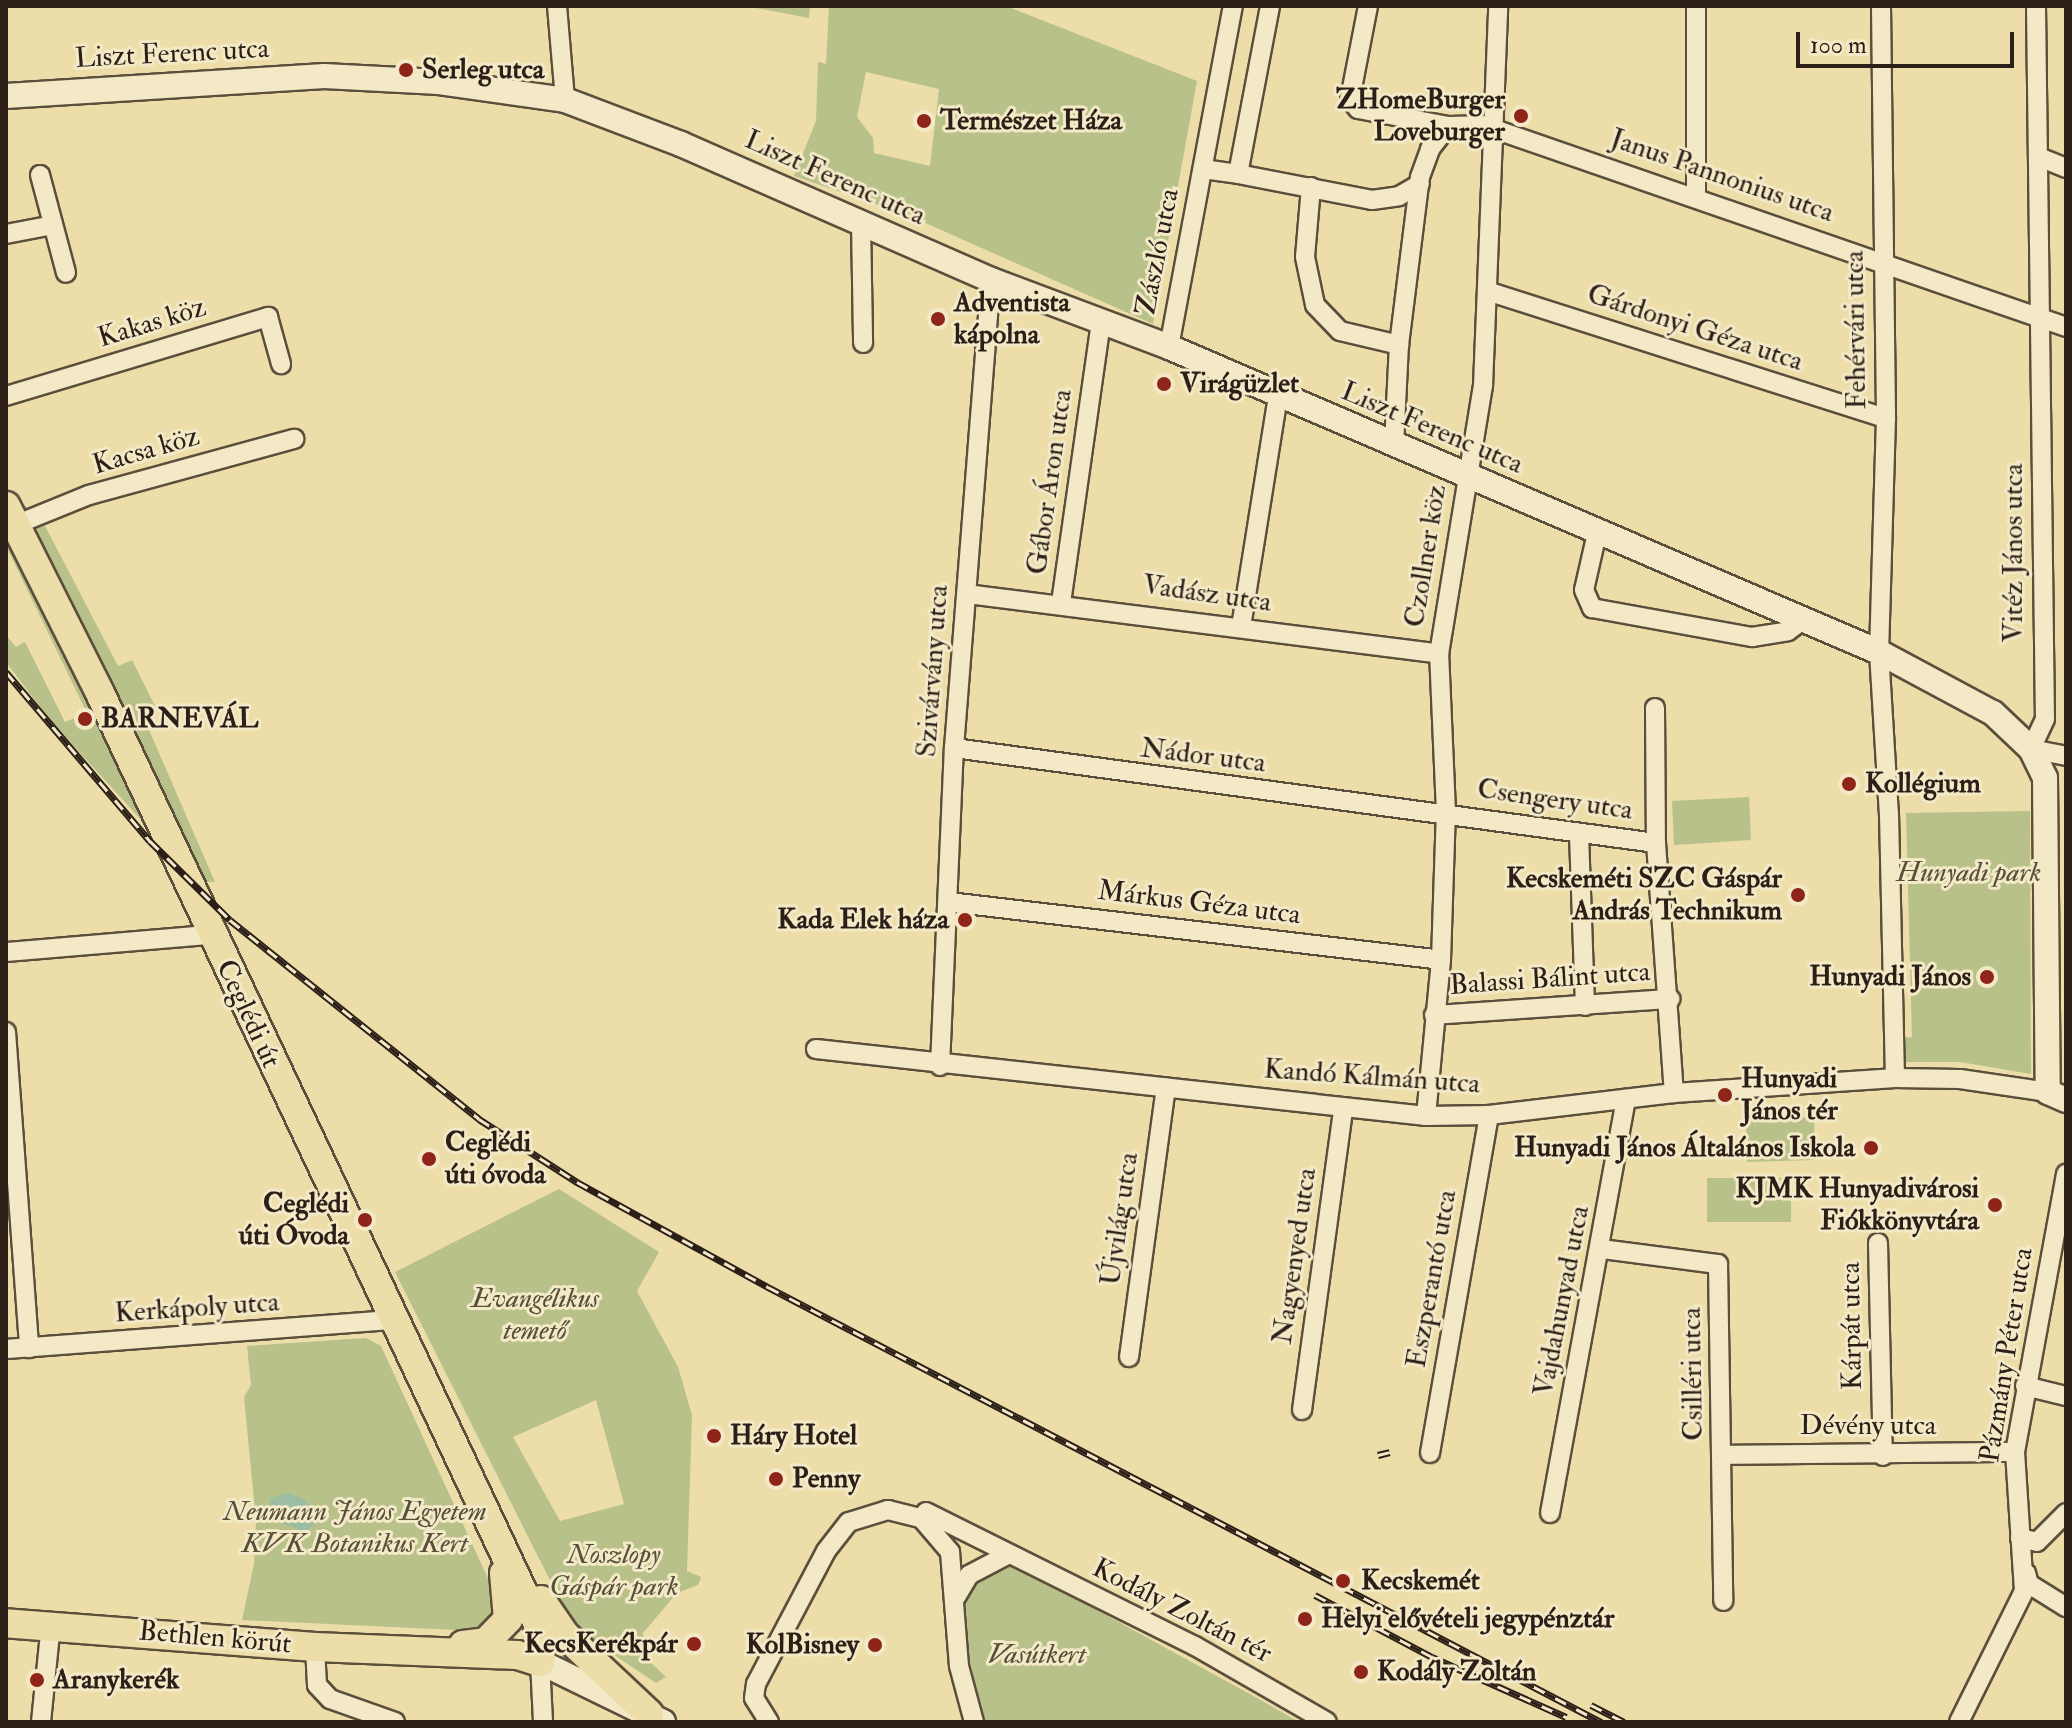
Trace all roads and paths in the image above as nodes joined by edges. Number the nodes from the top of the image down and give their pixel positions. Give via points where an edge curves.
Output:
1 (557, 6) edge
2 (1233, 6) edge
3 (1270, 6) edge
4 (1368, 6) edge
5 (1498, 6) edge
6 (1696, 6) edge
7 (1881, 6) edge
8 (2036, 6) edge
9 (6, 96) edge
10 (565, 100) junction
11 (1448, 126) junction
12 (1494, 127) junction
13 (2039, 157) junction
14 (2066, 168) edge
15 (1203, 169) junction
16 (40, 175) dead end
17 (1247, 175) junction
18 (1420, 184) junction
19 (1311, 187) junction
20 (1696, 196) junction
21 (861, 223) junction
22 (53, 225) junction
23 (6, 234) edge
24 (1882, 261) junction
25 (66, 273) dead end
26 (991, 280) junction
27 (1487, 291) junction
28 (2042, 317) junction
29 (1101, 322) junction
30 (2066, 327) edge
31 (863, 343) dead end
32 (1399, 345) junction
33 (1169, 347) junction
34 (281, 364) dead end
35 (1278, 395) junction
36 (6, 396) edge
37 (1886, 418) junction
38 (294, 439) dead end
39 (1394, 446) junction
40 (1468, 474) junction
41 (10, 515) edge
42 (1597, 533) junction
43 (967, 594) junction
44 (1061, 603) junction
45 (1803, 620) junction
46 (1241, 627) junction
47 (1879, 652) junction
48 (1439, 654) junction
49 (1655, 708) dead end
50 (954, 748) junction
51 (2031, 749) junction
52 (2066, 756) edge
53 (1446, 812) junction
54 (1579, 834) junction
55 (1656, 843) junction
56 (949, 902) junction
57 (210, 935) junction
58 (6, 952) edge
59 (1441, 960) junction
60 (1670, 999) junction
61 (1585, 1006) junction
62 (1434, 1015) junction
63 (6, 1032) edge
64 (816, 1049) dead end
65 (940, 1066) junction
66 (1895, 1078) junction
67 (1166, 1088) junction
68 (1674, 1093) junction
69 (2057, 1096) edge
70 (1626, 1099) junction
71 (1343, 1110) junction
72 (1489, 1115) junction
73 (1426, 1116) junction
74 (10, 1156) edge
75 (2066, 1174) edge
76 (1878, 1243) dead end
77 (1602, 1249) junction
78 (392, 1320) junction
79 (29, 1348) junction
80 (6, 1349) edge
81 (1129, 1357) dead end
82 (2025, 1386) junction
83 (2066, 1396) edge
84 (1302, 1410) dead end
85 (2015, 1452) junction
86 (1430, 1453) dead end
87 (1722, 1455) junction
88 (1883, 1456) junction
89 (885, 1502) junction
90 (1550, 1513) dead end
91 (2066, 1513) edge
92 (490, 1523) junction
93 (927, 1523) junction
94 (956, 1530) junction
95 (2020, 1538) junction
96 (1007, 1555) junction
97 (2026, 1573) junction
98 (953, 1597) junction
99 (1723, 1601) dead end
100 (2066, 1607) edge
101 (781, 1614) dead end
102 (6, 1623) edge
103 (51, 1624) junction
104 (315, 1647) junction
105 (425, 1651) junction
106 (540, 1662) junction
107 (656, 1718) edge
108 (1958, 1721) edge
109 (41, 1722) edge
110 (395, 1722) edge
111 (543, 1722) edge
112 (769, 1722) edge
113 (974, 1722) edge
114 (1327, 1722) edge

1 - 10 street
2 - 15 street, Zászló utca
3 - 17 street
4 - 11 street via 1350,99 1358,109
5 - 12 street, Czollner köz
6 - 20 street
7 - 24 street, Fehérvári utca
8 - 13 street, Vitéz János utca
9 - 10 street, Liszt Ferenc utca via 324,76 439,82
10 - 21 street, Liszt Ferenc utca
11 - 12 street
11 - 18 street via 1430,149
12 - 20 street, Janus Pannonius utca
12 - 27 street, Czollner köz
13 - 14 street
13 - 28 street, Vitéz János utca
15 - 17 street, Zászló utca
15 - 33 street, Zászló utca
16 - 22 street
17 - 19 street, Zászló utca
18 - 19 street, Zászló utca via 1399,196 1372,200
18 - 32 street
19 - 32 street, Liszt Ferenc utca via 1305,257 1315,305 1340,331
20 - 24 street, Janus Pannonius utca
21 - 26 street, Liszt Ferenc utca
21 - 31 street
22 - 23 street
22 - 25 street
24 - 28 street, Janus Pannonius utca
24 - 37 street, Fehérvári utca
26 - 29 street, Liszt Ferenc utca
26 - 43 street, Szivárvány utca
27 - 37 street, Gárdonyi Géza utca
27 - 40 street, Czollner köz via 1483,386
28 - 30 street, Janus Pannonius utca
28 - 51 street, Vitéz János utca via 2045,719
29 - 33 street, Liszt Ferenc utca
29 - 44 street, Gábor Áron utca
32 - 39 street
33 - 35 street, Liszt Ferenc utca
34 - 36 street, Kakas köz via 268,317
35 - 39 street, Liszt Ferenc utca
35 - 46 street
37 - 47 street, Fehérvári utca
38 - 41 street, Kacsa köz
39 - 40 street, Liszt Ferenc utca
40 - 42 street, Liszt Ferenc utca
40 - 48 street, Czollner köz
41 - 57 main road, Ceglédi út via 99,691
42 - 45 street, Liszt Ferenc utca
42 - 45 street via 1584,590 1592,608 1752,637 1788,631
43 - 44 street, Vadász utca
43 - 50 street, Szivárvány utca
44 - 46 street, Vadász utca
45 - 47 street, Liszt Ferenc utca
46 - 48 street, Vadász utca
47 - 51 street, Liszt Ferenc utca via 1993,713
47 - 66 street
48 - 53 street, Czollner köz
49 - 55 street
50 - 53 street, Nádor utca via 1194,784
50 - 56 street, Szivárvány utca
51 - 52 street
51 - 69 street via 2045,778
53 - 54 street, Csengery utca
53 - 59 street, Czollner köz
54 - 55 street, Csengery utca
54 - 61 street
55 - 60 street
56 - 59 street, Márkus Géza utca
56 - 65 street, Szivárvány utca
57 - 58 street
57 - 78 main road, Ceglédi út
59 - 62 street, Czollner köz
60 - 61 street, Balassi Bálint utca
60 - 68 street
61 - 62 street, Balassi Bálint utca
62 - 73 street, Czollner köz
63 - 74 street
64 - 65 street, Kandó Kálmán utca
65 - 67 street, Kandó Kálmán utca
66 - 68 street, Kandó Kálmán utca
66 - 69 street, Kandó Kálmán utca via 1960,1079
67 - 71 street, Kandó Kálmán utca
67 - 81 street, Újvilág utca
68 - 70 street, Kandó Kálmán utca
70 - 72 street, Kandó Kálmán utca
70 - 77 street, Vajdahunyad utca
71 - 73 street, Kandó Kálmán utca
71 - 84 street, Nagyenyed utca
72 - 73 street, Kandó Kálmán utca
72 - 86 street, Eszperantó utca
74 - 79 street
75 - 82 street, Pázmány Péter utca
76 - 88 street, Kárpát utca
77 - 87 street, Csilléri utca via 1718,1264
77 - 90 street, Vajdahunyad utca
78 - 79 street, Kerkápoly utca
78 - 92 main road, Ceglédi út
79 - 80 street, Kerkápoly utca
82 - 83 street
82 - 85 street, Pázmány Péter utca
85 - 88 street, Dévény utca
85 - 95 street, Pázmány Péter utca
87 - 88 street, Dévény utca
87 - 99 street, Csilléri utca
89 - 93 street, Kodály Zoltán tér
89 - 94 street, Kodály Zoltán tér via 913,1505
89 - 101 street via 858,1509 834,1524
91 - 95 street via 2037,1542
92 - 105 main road via 506,1578 508,1619 486,1642
92 - 106 main road via 542,1633
92 - 107 main road via 565,1635
93 - 94 street, Kodály Zoltán tér
93 - 98 street via 950,1552
93 - 112 street, Kodály Zoltán tér via 879,1512 838,1530 756,1684 754,1698
94 - 96 street, Kodály Zoltán tér
95 - 97 street, Pázmány Péter utca
96 - 98 street via 969,1575
96 - 114 street, Kodály Zoltán tér via 1195,1646
97 - 100 street via 2029,1584
97 - 108 street, Pázmány Péter utca via 2021,1601
98 - 113 street via 959,1666
102 - 103 main road, Bethlen körút
103 - 104 main road, Bethlen körút
103 - 109 street
104 - 105 main road, Bethlen körút
104 - 110 street via 317,1685 330,1699
105 - 106 main road via 517,1655
106 - 107 street
106 - 111 street

